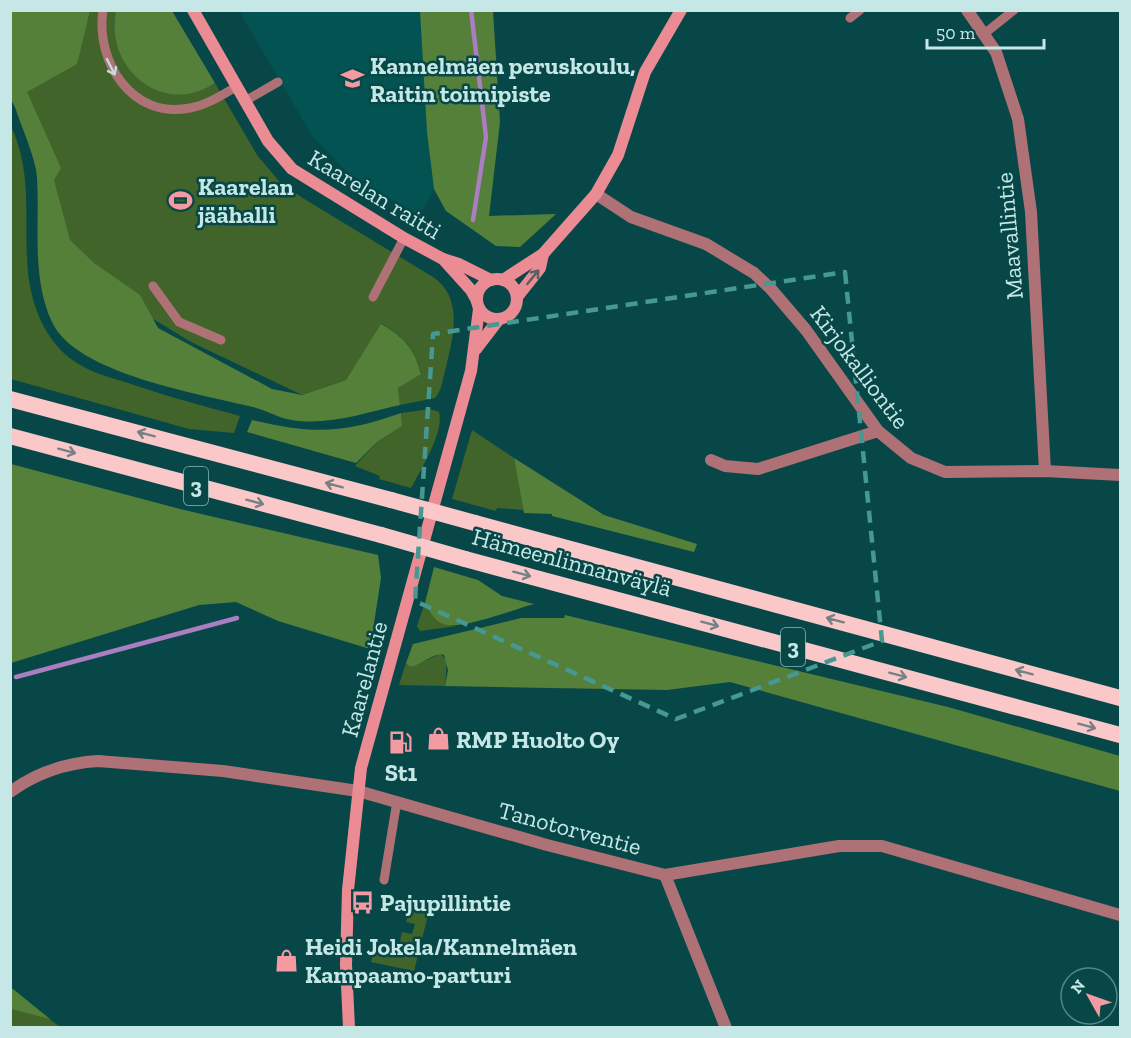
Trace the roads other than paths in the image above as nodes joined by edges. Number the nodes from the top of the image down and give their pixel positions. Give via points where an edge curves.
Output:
1 (103, 10) edge
2 (193, 10) edge
3 (681, 10) edge
4 (860, 10) edge
5 (968, 10) edge
6 (1014, 10) edge
7 (850, 18) dead end
8 (984, 34) junction
9 (278, 82) dead end
10 (236, 87) junction
11 (245, 102) junction
12 (596, 194) junction
13 (404, 238) junction
14 (543, 254) junction
15 (443, 259) junction
16 (497, 280) junction
17 (153, 286) dead end
18 (373, 297) dead end
19 (517, 297) junction
20 (478, 305) junction
21 (499, 319) junction
22 (221, 340) dead end
23 (476, 349) junction
24 (10, 390) edge
25 (10, 399) edge
26 (56, 410) junction
27 (878, 431) junction
28 (10, 436) edge
29 (711, 460) dead end
30 (1045, 471) junction
31 (1120, 475) edge
32 (1120, 698) edge
33 (1120, 735) edge
34 (358, 791) junction
35 (10, 792) edge
36 (397, 801) junction
37 (665, 875) junction
38 (384, 880) dead end
39 (1120, 915) edge
40 (349, 1028) edge
41 (726, 1028) edge

1 -> 10 lane via 101,34 107,59 120,83 137,97 164,108 188,109
2 - 10 main road, Kaarelan raitti
3 - 12 main road via 645,72 618,155
4 - 7 lane
5 - 8 street, Maavallintie
6 - 8 lane
8 - 30 street, Maavallintie via 1000,63 1018,119 1023,154 1031,212
9 - 11 lane
10 - 11 main road, Kaarelan raitti
11 - 13 main road, Kaarelan raitti via 275,152 292,169
12 - 14 main road
12 - 27 street, Kirjokalliontie via 625,214 706,244 754,273 806,330
13 - 15 main road, Kaarelan raitti
13 - 18 lane
14 - 16 main road
19 -> 14 main road via 540,268
15 - 16 main road, Kaarelan raitti
15 - 20 main road, Kaarelan raitti via 471,290
16 - 19 main road via 513,286
16 - 20 main road via 482,286
17 - 22 lane via 179,322
19 - 21 main road via 513,312
20 - 21 main road via 488,317
20 - 23 main road, Kaarelantie
21 - 23 main road, Kaarelantie
23 - 34 main road, Kaarelantie
24 - 26 highway
25 - 26 highway, Hämeenlinnanväylä / 3
32 -> 26 highway, Hämeenlinnanväylä / 3, bridge
27 - 29 street via 758,469 725,466
27 - 30 street, Kirjokalliontie via 911,458 945,472
28 -> 33 highway, Hämeenlinnanväylä / 3, bridge
30 - 31 street, Kirjokalliontie
34 - 35 street, Tanotorventie via 223,771 98,760 57,768
34 - 36 street, Tanotorventie
34 - 40 main road, Kaarelantie via 348,890
36 - 37 street, Tanotorventie
36 - 38 lane
37 - 39 street, Tanotorventie via 839,846 882,846
37 - 41 street

